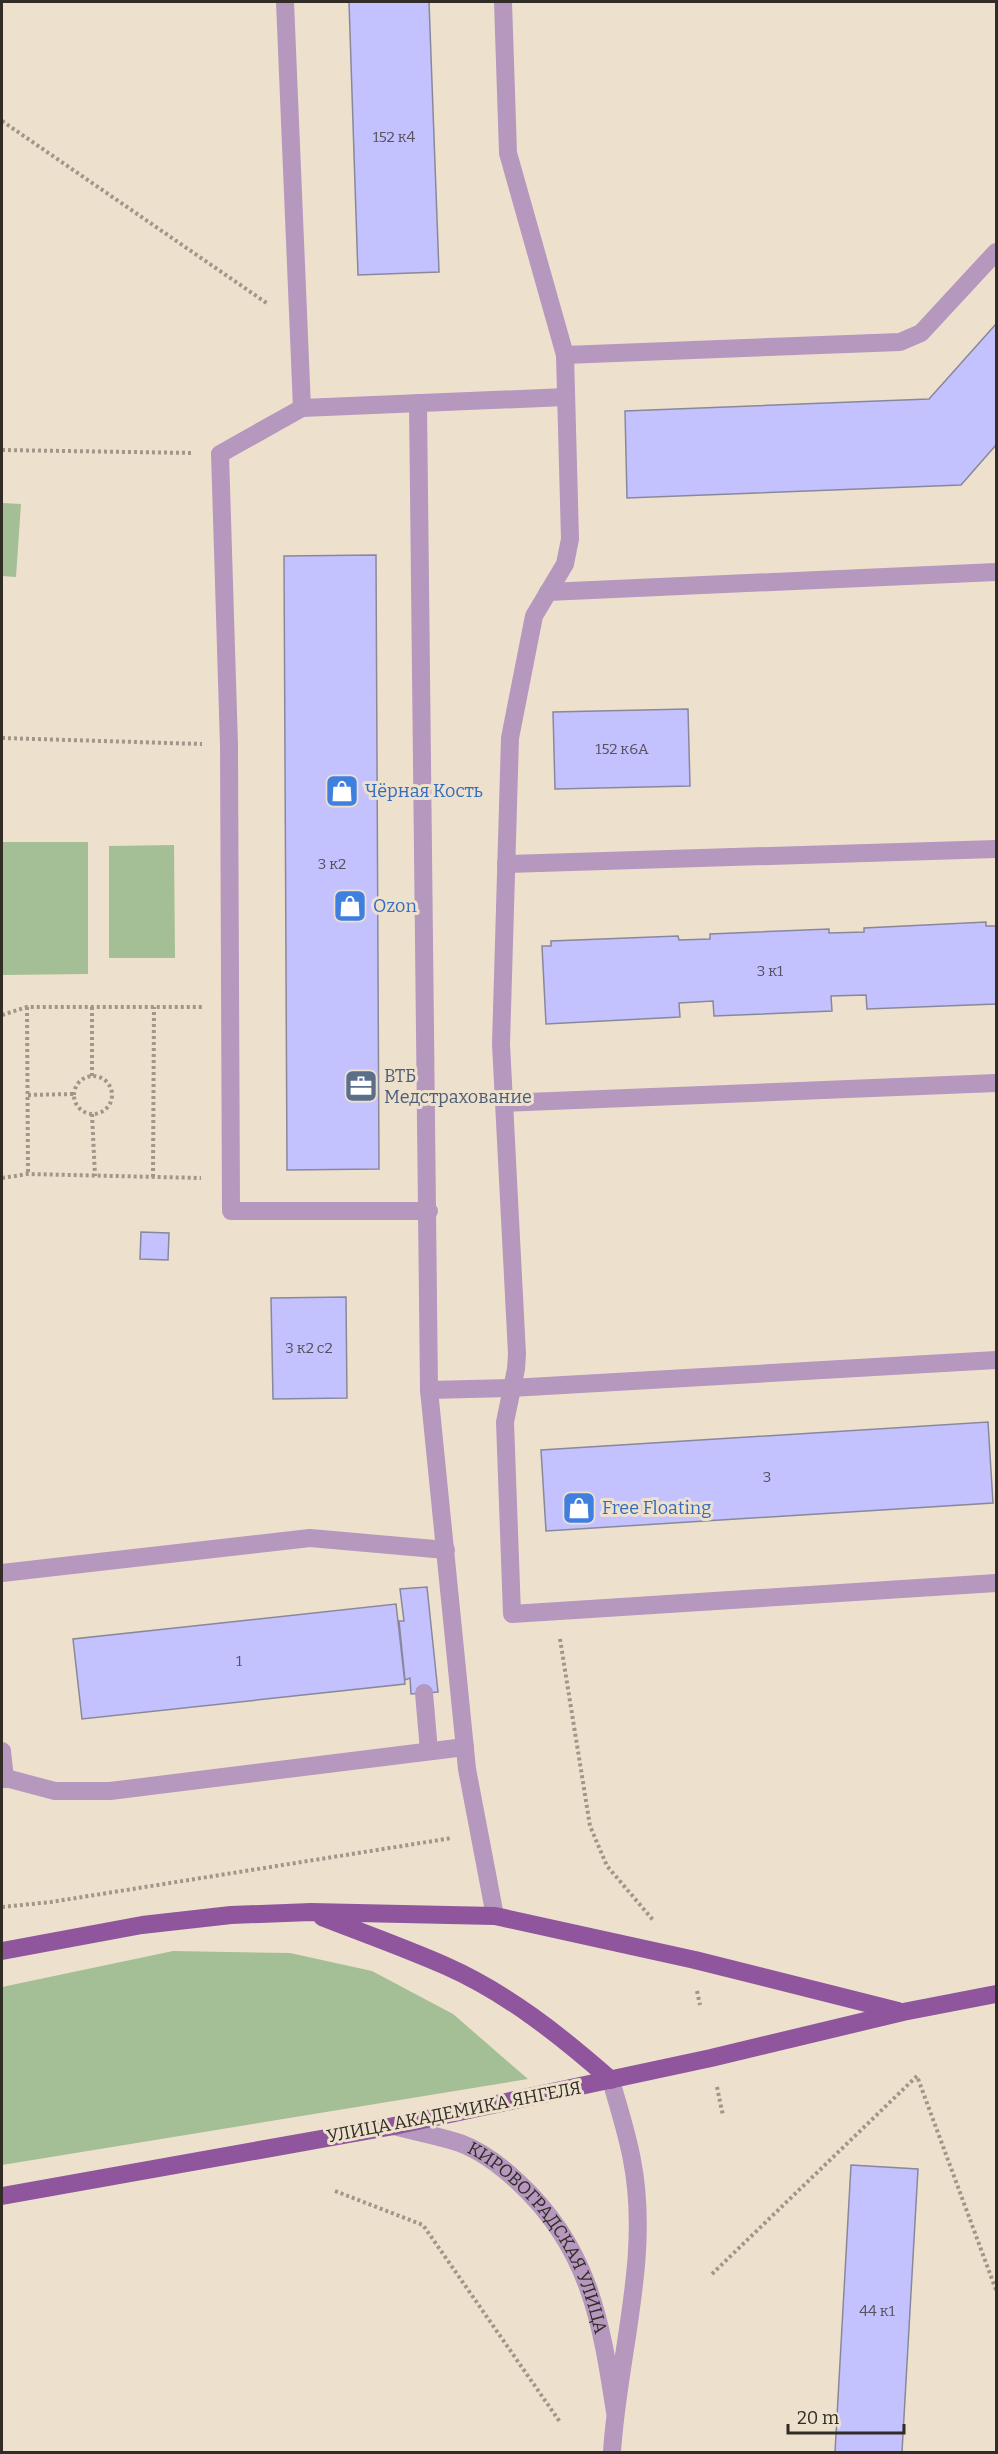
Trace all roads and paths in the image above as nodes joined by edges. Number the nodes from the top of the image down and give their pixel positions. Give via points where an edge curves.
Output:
1 (285, 2) edge
2 (502, 2) edge
3 (2, 121) edge
4 (996, 252) edge
5 (298, 324) junction
6 (565, 355) junction
7 (566, 397) junction
8 (418, 403) junction
9 (302, 408) junction
10 (2, 450) edge
11 (220, 454) junction
12 (996, 572) edge
13 (548, 592) junction
14 (2, 738) edge
15 (229, 745) junction
16 (996, 849) edge
17 (506, 864) junction
18 (27, 1007) junction
19 (92, 1007) junction
20 (154, 1007) junction
21 (230, 1007) junction
22 (2, 1016) edge
23 (92, 1076) junction
24 (996, 1083) edge
25 (74, 1094) junction
26 (27, 1095) junction
27 (504, 1103) junction
28 (92, 1114) junction
29 (28, 1174) junction
30 (95, 1176) junction
31 (153, 1177) junction
32 (2, 1178) edge
33 (230, 1179) junction
34 (429, 1211) junction
35 (996, 1360) edge
36 (511, 1388) junction
37 (429, 1390) junction
38 (446, 1550) junction
39 (2, 1573) edge
40 (996, 1582) edge
41 (556, 1611) junction
42 (424, 1693) dead end
43 (465, 1747) junction
44 (2, 1751) edge
45 (429, 1751) junction
46 (3, 1778) edge
47 (480, 1834) junction
48 (2, 1907) edge
49 (311, 1912) junction
50 (495, 1916) junction
51 (658, 1926) dead end
52 (2, 1951) edge
53 (996, 1994) edge
54 (903, 2012) junction
55 (611, 2080) junction
56 (716, 2084) dead end
57 (723, 2116) dead end
58 (394, 2126) junction
59 (335, 2191) dead end
60 (2, 2196) edge
61 (712, 2274) dead end
62 (996, 2290) edge
63 (615, 2412) junction
64 (560, 2422) dead end
65 (612, 2452) edge

1 - 5 street
2 - 6 street via 508,153
3 - 5 path
4 - 6 street via 921,333 900,342
5 - 9 street
6 - 7 street
7 - 8 street
7 - 13 street via 570,539 565,564
8 - 9 street
8 - 34 street
9 - 11 street
10 - 11 path
11 - 15 street
12 - 13 street
13 - 17 street via 534,616 510,738
14 - 15 path
15 - 21 street
16 - 17 street
17 - 27 street via 501,1044
18 - 19 path
18 - 22 path
18 - 26 path
19 - 20 path
19 - 23 path
20 - 21 path
20 - 31 path
21 - 33 street
23 - 25 path via 81,1080
23 - 28 path via 105,1079 112,1098 106,1109
24 - 27 street
25 - 26 path
25 - 28 path via 78,1108
26 - 29 path
27 - 36 street via 517,1354
28 - 30 path
29 - 30 path
29 - 32 path
30 - 31 path
31 - 33 path
33 - 34 street via 231,1211
34 - 37 street
35 - 36 street
36 - 37 street
36 - 41 street via 505,1422 512,1614
37 - 38 street
38 - 39 street via 310,1538
38 - 43 street
40 - 41 street
41 - 51 path via 590,1826 606,1866
42 - 45 street
43 - 45 street
43 - 47 street
44 - 46 street
45 - 46 street via 110,1791 55,1791
47 - 48 path
47 - 50 street
49 - 50 main road, УЛИЦА АКАДЕМИКА ЯНГЕЛЯ
49 - 52 main road, УЛИЦА АКАДЕМИКА ЯНГЕЛЯ via 231,1915 142,1925
49 - 55 main road via 448,1966 507,1999 563,2038
50 - 54 main road, УЛИЦА АКАДЕМИКА ЯНГЕЛЯ
53 - 54 main road, УЛИЦА АКАДЕМИКА ЯНГЕЛЯ
54 - 55 main road, УЛИЦА АКАДЕМИКА ЯНГЕЛЯ
55 - 58 main road, УЛИЦА АКАДЕМИКА ЯНГЕЛЯ
55 - 63 street, КИРОВОГРАДСКАЯ УЛИЦА via 632,2161 637,2216 635,2280
56 - 57 path
58 - 60 main road, УЛИЦА АКАДЕМИКА ЯНГЕЛЯ
58 - 63 street, КИРОВОГРАДСКАЯ УЛИЦА via 462,2144 500,2165 538,2200 579,2261 604,2343
59 - 64 path via 423,2225
61 - 62 path via 917,2076
63 - 65 street, КИРОВОГРАДСКАЯ УЛИЦА

